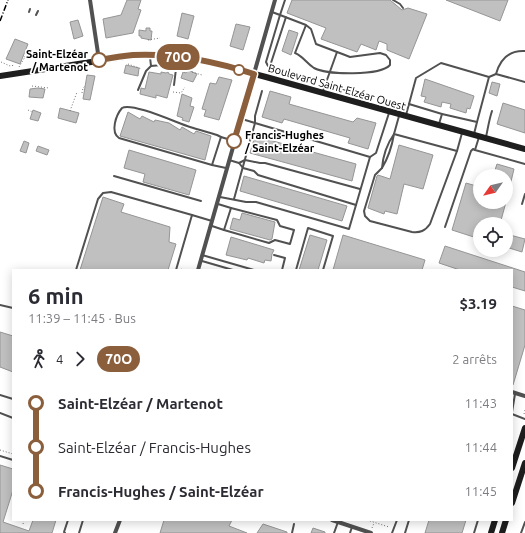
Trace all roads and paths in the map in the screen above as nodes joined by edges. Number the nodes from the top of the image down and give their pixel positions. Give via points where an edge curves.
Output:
1 (90, 0) edge
2 (274, 0) edge
3 (285, 0) edge
4 (393, 0) edge
5 (403, 8) dead end
6 (30, 9) dead end
7 (29, 12) dead end
8 (38, 12) dead end
9 (271, 12) junction
10 (36, 15) dead end
11 (280, 15) junction
12 (286, 17) junction
13 (306, 25) junction
14 (160, 38) dead end
15 (148, 40) dead end
16 (525, 51) edge
17 (337, 52) junction
18 (150, 55) junction
19 (23, 56) dead end
20 (179, 57) junction
21 (99, 60) junction
22 (1, 62) edge
23 (128, 64) dead end
24 (14, 66) dead end
25 (151, 66) junction
26 (19, 68) dead end
27 (140, 68) dead end
28 (176, 69) junction
29 (192, 72) dead end
30 (330, 72) junction
31 (254, 74) junction
32 (496, 74) junction
33 (202, 75) dead end
34 (0, 76) edge
35 (489, 77) junction
36 (525, 82) edge
37 (174, 85) dead end
38 (32, 86) dead end
39 (85, 86) dead end
40 (186, 86) dead end
41 (49, 88) dead end
42 (138, 90) dead end
43 (262, 91) dead end
44 (77, 92) dead end
45 (173, 92) dead end
46 (82, 93) dead end
47 (323, 93) junction
48 (409, 104) junction
49 (28, 110) dead end
50 (70, 110) dead end
51 (492, 111) dead end
52 (32, 112) dead end
53 (389, 112) junction
54 (442, 114) junction
55 (403, 115) junction
56 (241, 119) junction
57 (477, 122) junction
58 (256, 123) junction
59 (439, 125) junction
60 (462, 132) junction
61 (394, 134) junction
62 (221, 137) junction
63 (479, 137) junction
64 (234, 141) junction
65 (525, 149) edge
66 (475, 150) junction
67 (457, 151) junction
68 (370, 157) junction
69 (229, 160) junction
70 (245, 160) junction
71 (239, 163) junction
72 (525, 164) edge
73 (212, 165) junction
74 (226, 168) junction
75 (243, 168) junction
76 (114, 176) dead end
77 (360, 189) junction
78 (525, 194) edge
79 (219, 196) junction
80 (234, 199) junction
81 (201, 201) dead end
82 (217, 204) junction
83 (522, 204) dead end
84 (356, 205) junction
85 (231, 208) junction
86 (192, 215) junction
87 (212, 221) junction
88 (210, 226) junction
89 (445, 227) dead end
90 (224, 230) junction
91 (274, 255) dead end
92 (202, 256) junction
93 (201, 261) junction
94 (76, 269) edge
95 (176, 269) edge
96 (198, 269) edge
97 (230, 269) edge
98 (250, 269) edge
99 (282, 269) edge
100 (296, 269) edge
101 (323, 269) edge
102 (0, 305) edge
103 (12, 308) edge
104 (513, 392) edge
105 (0, 395) edge
106 (525, 396) edge
107 (12, 399) edge
108 (525, 410) edge
109 (513, 413) edge
110 (0, 414) edge
111 (523, 415) dead end
112 (12, 418) edge
113 (525, 419) edge
114 (525, 428) edge
115 (0, 450) edge
116 (12, 454) edge
117 (0, 456) edge
118 (12, 460) edge
119 (513, 464) edge
120 (525, 466) edge
121 (513, 500) edge
122 (24, 521) edge
123 (68, 521) edge
124 (84, 521) edge
125 (120, 521) edge
126 (335, 521) edge
127 (348, 521) edge
128 (370, 521) edge
129 (397, 521) edge
130 (409, 521) edge
131 (478, 521) edge
132 (495, 521) edge
133 (506, 521) edge
134 (338, 522) junction
135 (374, 522) junction
136 (525, 522) edge
137 (23, 524) dead end
138 (294, 524) dead end
139 (346, 525) junction
140 (352, 527) junction
141 (391, 528) dead end
142 (372, 531) edge
143 (65, 533) edge
144 (79, 533) edge
145 (116, 533) edge
146 (292, 533) edge
147 (334, 533) edge
148 (350, 533) edge
149 (392, 533) edge
150 (405, 533) edge
151 (474, 533) edge
152 (491, 533) edge
153 (502, 533) edge
154 (521, 533) edge

1 - 21 street
2 - 9 street
3 - 11 lane
4 - 5 lane
6 - 7 lane
8 - 10 lane
9 - 11 lane
9 - 31 street
11 - 12 lane
11 - 12 lane via 266,62 268,66
12 - 13 lane
13 - 17 lane via 311,29 316,44
13 - 30 lane via 294,53 301,55 314,68
14 - 15 path
16 - 32 lane via 505,56
17 - 30 lane
17 - 30 lane via 350,57 380,53 388,56 391,63 384,69 368,72
18 - 20 street, Boulevard Saint-Elzéar Ouest
18 - 21 street, Boulevard Saint-Elzéar Ouest
18 - 25 lane
19 - 26 path via 25,57
20 - 28 lane
20 - 31 street, Boulevard Saint-Elzéar Ouest via 212,62
21 - 34 street, Boulevard Saint-Elzéar Ouest
22 - 24 path
23 - 27 path
25 - 28 lane
25 - 42 lane via 146,71
28 - 37 lane
29 - 33 path
30 - 47 lane
31 - 47 street, Boulevard Saint-Elzéar Ouest
31 - 56 street
32 - 35 lane
32 - 36 lane
35 - 48 lane via 441,63 416,78
35 - 57 lane
38 - 41 path
39 - 46 path
40 - 45 path via 181,93
43 - 58 lane via 254,116
44 - 50 path
47 - 53 street, Boulevard Saint-Elzéar Ouest
48 - 54 lane
48 - 55 lane
49 - 52 path
51 - 63 lane
53 - 55 street, Boulevard Saint-Elzéar Ouest
53 - 68 lane via 376,153
54 - 57 lane
54 - 59 lane
55 - 59 street, Boulevard Saint-Elzéar Ouest
55 - 61 lane
56 - 58 lane
56 - 64 street
57 - 63 lane
58 - 68 lane
58 - 70 lane
59 - 60 street, Boulevard Saint-Elzéar Ouest
60 - 63 street, Boulevard Saint-Elzéar Ouest
60 - 67 lane
61 - 67 lane
61 - 67 lane via 386,162 375,175 364,212 370,221 412,232 424,230 430,224
62 - 64 lane
62 - 73 lane
62 - 73 lane via 127,106 120,109 116,121 114,131 115,136 119,138
63 - 65 street, Boulevard Saint-Elzéar Ouest
63 - 66 lane
64 - 69 street
66 - 72 lane
66 - 89 lane via 471,152
68 - 77 lane
69 - 71 lane
69 - 74 street
70 - 71 lane
70 - 75 lane
70 - 77 lane via 266,163
71 - 75 lane
73 - 74 lane
74 - 79 street
75 - 80 lane
75 - 84 lane
76 - 81 lane
77 - 84 lane
78 - 83 lane
79 - 80 lane
79 - 82 street
80 - 84 lane via 256,202 349,229
82 - 85 lane
82 - 87 street
85 - 90 lane
85 - 90 lane via 277,220 280,226 294,230 290,244 275,240 269,243
86 - 87 lane
86 - 94 lane via 109,192 103,193 98,199
86 - 95 lane
87 - 88 street
88 - 90 lane
88 - 92 street
91 - 99 lane via 285,258
92 - 93 street
92 - 98 lane
93 - 96 street
93 - 97 lane
100 - 101 lane via 308,228 333,236
102 - 103 lane
104 - 106 street
105 - 107 lane
108 - 111 path
109 - 113 lane
110 - 112 lane
114 - 119 street
115 - 116 path
117 - 118 lane
120 - 121 street
122 - 137 path
123 - 143 lane
124 - 144 lane
125 - 145 street
126 - 134 street
127 - 139 lane
128 - 135 path
129 - 149 lane
130 - 150 lane
131 - 151 lane
132 - 152 street
133 - 153 street
134 - 139 street
134 - 147 lane
135 - 141 path
135 - 142 path
136 - 154 lane
138 - 146 lane
139 - 140 street
140 - 142 street
140 - 148 lane

